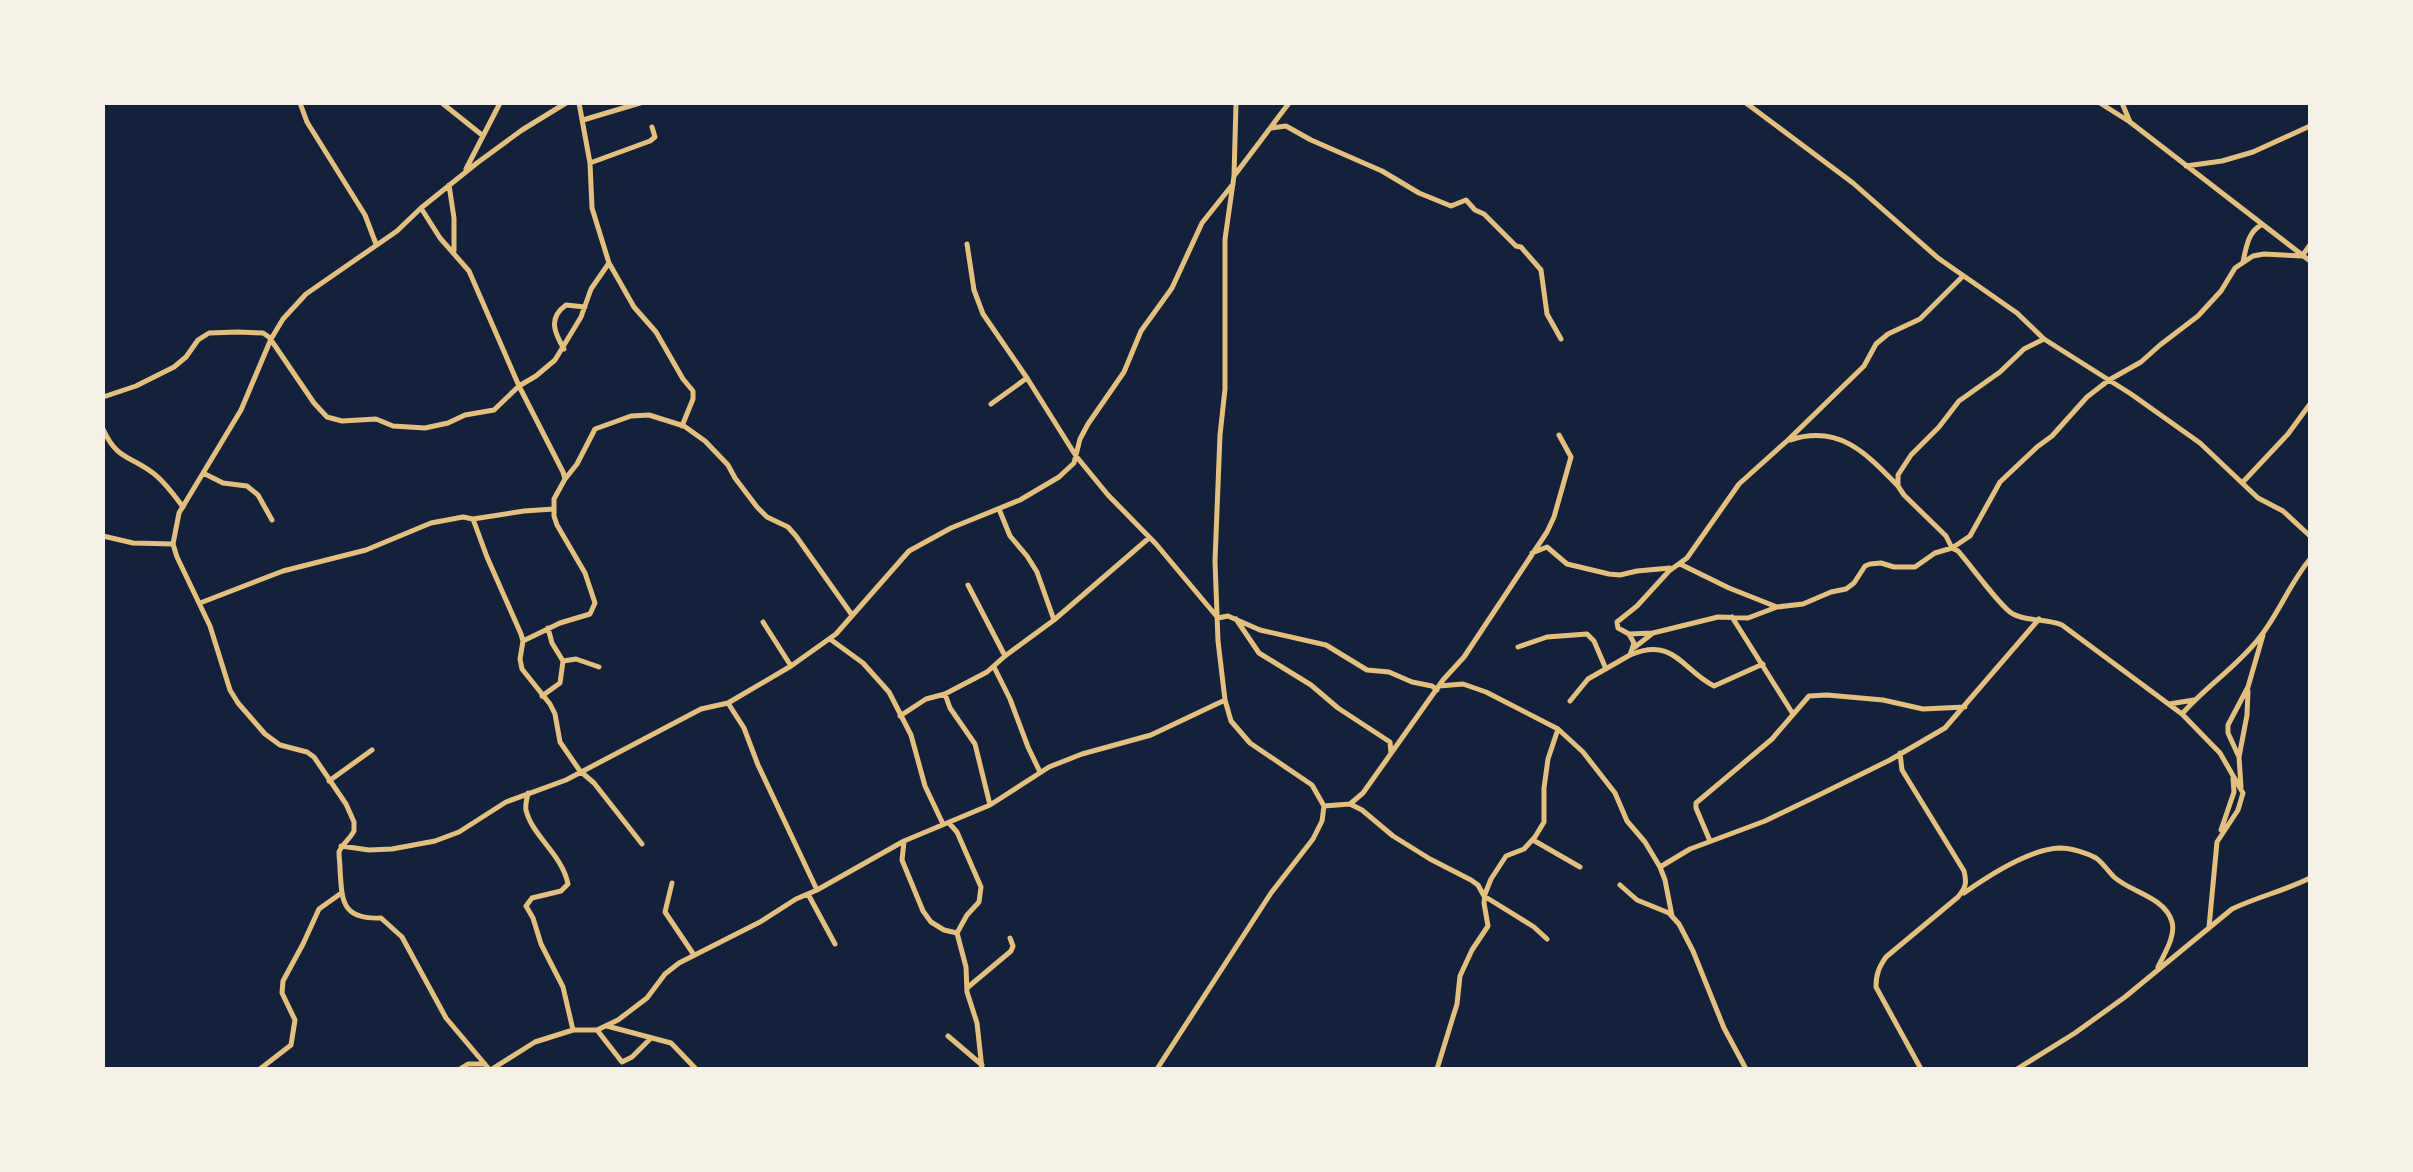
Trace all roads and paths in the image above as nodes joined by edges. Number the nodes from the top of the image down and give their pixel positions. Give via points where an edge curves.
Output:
1 (300, 103) edge
2 (442, 103) edge
3 (500, 103) edge
4 (566, 103) edge
5 (579, 103) edge
6 (640, 103) edge
7 (1236, 103) edge
8 (1289, 103) edge
9 (1746, 103) edge
10 (2100, 103) edge
11 (2122, 103) edge
12 (583, 120) junction
13 (2130, 122) junction
14 (2310, 126) edge
15 (652, 127) dead end
16 (1272, 128) junction
17 (482, 135) junction
18 (590, 163) junction
19 (2186, 166) junction
20 (464, 173) junction
21 (1234, 176) junction
22 (1233, 184) junction
23 (449, 185) junction
24 (421, 208) junction
25 (2262, 225) junction
26 (376, 244) junction
27 (967, 244) dead end
28 (2310, 245) edge
29 (453, 251) junction
30 (2302, 256) junction
31 (2243, 261) junction
32 (2310, 261) edge
33 (609, 263) junction
34 (1964, 276) junction
35 (585, 307) junction
36 (271, 339) junction
37 (1561, 339) dead end
38 (2044, 339) junction
39 (564, 349) junction
40 (1027, 377) junction
41 (2109, 380) junction
42 (519, 386) junction
43 (103, 397) edge
44 (991, 404) dead end
45 (2310, 404) edge
46 (682, 426) junction
47 (103, 429) edge
48 (1559, 435) dead end
49 (1788, 440) junction
50 (1076, 456) junction
51 (203, 473) junction
52 (565, 480) junction
53 (2242, 483) junction
54 (1898, 486) junction
55 (183, 507) junction
56 (554, 509) junction
57 (999, 509) junction
58 (473, 519) junction
59 (272, 520) dead end
60 (103, 536) edge
61 (2310, 536) edge
62 (1149, 538) junction
63 (173, 544) junction
64 (1952, 548) junction
65 (1532, 553) junction
66 (2310, 559) edge
67 (1680, 564) junction
68 (1673, 568) junction
69 (968, 584) dead end
70 (200, 603) junction
71 (1777, 607) junction
72 (852, 615) junction
73 (1732, 617) junction
74 (1218, 618) junction
75 (1236, 619) junction
76 (2039, 619) junction
77 (1054, 621) junction
78 (763, 622) dead end
79 (548, 628) junction
80 (2264, 632) junction
81 (1653, 633) junction
82 (1629, 634) junction
83 (830, 639) junction
84 (523, 641) junction
85 (1518, 647) dead end
86 (1634, 647) junction
87 (1630, 655) junction
88 (1005, 656) junction
89 (563, 661) junction
90 (1763, 664) junction
91 (791, 666) junction
92 (599, 667) dead end
93 (994, 667) junction
94 (1606, 669) junction
95 (2248, 687) junction
96 (1438, 688) junction
97 (945, 694) junction
98 (542, 696) junction
99 (1225, 700) junction
100 (2193, 700) junction
101 (1570, 701) dead end
102 (728, 703) junction
103 (2168, 704) junction
104 (1965, 706) junction
105 (1793, 714) junction
106 (2182, 714) junction
107 (900, 716) junction
108 (1558, 729) junction
109 (372, 750) dead end
110 (1391, 753) junction
111 (1900, 753) junction
112 (2239, 757) junction
113 (580, 771) junction
114 (1040, 772) junction
115 (2232, 776) junction
116 (329, 781) junction
117 (2241, 787) junction
118 (528, 793) junction
119 (1350, 804) junction
120 (990, 805) junction
121 (1324, 806) junction
122 (946, 823) junction
123 (1533, 840) junction
124 (904, 841) junction
125 (1710, 841) junction
126 (2217, 842) junction
127 (642, 844) dead end
128 (341, 846) junction
129 (1580, 867) dead end
130 (1660, 867) junction
131 (2310, 878) edge
132 (672, 883) dead end
133 (1620, 884) dead end
134 (817, 890) junction
135 (340, 894) junction
136 (808, 894) junction
137 (1484, 896) junction
138 (1958, 897) junction
139 (1672, 916) junction
140 (2209, 927) junction
141 (957, 933) junction
142 (1010, 938) dead end
143 (1547, 939) dead end
144 (835, 944) dead end
145 (694, 955) junction
146 (2156, 971) junction
147 (967, 988) junction
148 (606, 1026) junction
149 (573, 1030) junction
150 (597, 1030) junction
151 (948, 1036) dead end
152 (651, 1038) junction
153 (2032, 1060) junction
154 (489, 1067) edge
155 (982, 1067) edge
156 (260, 1069) edge
157 (460, 1069) edge
158 (696, 1069) edge
159 (1157, 1069) edge
160 (1437, 1069) edge
161 (1746, 1069) edge
162 (1922, 1069) edge
163 (2017, 1069) edge
164 (2027, 1069) edge

1 - 26 street via 365,215
2 - 17 street
3 - 17 street
4 - 20 street
5 - 12 street
6 - 12 street
7 - 21 street
8 - 16 street
9 - 34 street via 1853,183
10 - 13 street
11 - 13 street
12 - 18 street
13 - 19 street
14 - 19 street via 2253,152
15 - 18 street via 655,137 650,141
16 - 21 street
16 - 37 street via 1286,127 1451,206 1466,200 1535,261 1542,274 1547,314
17 - 20 street
18 - 33 street via 592,208
19 - 25 street
20 - 23 street
21 - 22 street
22 - 50 street via 1202,223 1175,281 1141,331 1124,372 1088,424
22 - 74 street via 1225,239 1225,389 1215,561
23 - 24 street
23 - 29 street
24 - 26 street
24 - 29 street
25 - 30 street
25 - 31 street via 2250,236
26 - 36 street via 300,300
27 - 40 street via 983,314
28 - 30 street
29 - 42 street via 469,271
30 - 31 street via 2264,254
30 - 32 street
31 - 41 street via 2198,316 2141,362
33 - 35 street
33 - 46 street via 693,391
34 - 38 street via 2017,313
34 - 49 street via 1920,319 1876,344 1864,366
35 - 39 street
35 - 39 street via 566,305 556,313 554,323
36 - 42 street via 314,403 334,420 376,419 407,429 425,428 494,410
36 - 43 street via 262,333 209,333 174,367
36 - 51 street via 241,410
38 - 41 street
38 - 54 street via 1959,401 1907,461 1898,475
39 - 42 street via 537,376
40 - 44 street
40 - 50 street
41 - 53 street via 2200,443
41 - 64 street via 2000,482 1972,533
42 - 52 street
45 - 53 street
46 - 52 street via 641,415 600,425
46 - 72 street via 716,451 767,517 788,527
47 - 55 street via 124,458 149,470
48 - 65 street via 1571,453 1568,471 1547,533
49 - 54 street via 1818,435 1846,441
49 - 67 street via 1739,484
50 - 57 street via 1071,466 1046,486
50 - 62 street
51 - 55 street
51 - 59 street via 223,483 247,486 258,495
52 - 56 street via 554,499
53 - 61 street via 2294,519
54 - 64 street
55 - 63 street
56 - 58 street
56 - 79 street via 557,525 585,573 595,603 590,614
57 - 72 street via 909,551
57 - 77 street via 1010,536 1037,572
58 - 70 street via 419,526 366,550 283,571
58 - 84 street
60 - 63 street via 133,543
62 - 74 street
62 - 77 street
63 - 70 street
64 - 71 street via 1915,567 1870,564 1846,589 1803,604
64 - 76 street via 2008,611
65 - 68 street via 1547,547 1567,564 1609,575
65 - 96 street via 1467,653
66 - 80 street
67 - 68 street
67 - 71 street
68 - 82 street via 1619,619 1618,628
69 - 88 street
70 - 116 street via 238,703 280,745 314,757
71 - 73 street via 1748,618
72 - 83 street
73 - 81 street
73 - 90 street
74 - 75 street via 1228,615
74 - 99 street
75 - 96 street via 1260,630 1326,645 1367,670
75 - 110 street via 1259,653 1390,742
76 - 103 street via 2062,625
76 - 104 street
77 - 88 street
78 - 91 street
79 - 84 street
79 - 89 street
80 - 95 street
80 - 100 street via 2243,658
81 - 82 street
81 - 86 street
82 - 86 street
83 - 91 street
83 - 107 street via 883,683
84 - 98 street via 522,669
85 - 94 street via 1547,637 1587,634
86 - 87 street
87 - 90 street via 1644,649 1662,651 1714,686
87 - 94 street
88 - 93 street
89 - 92 street via 576,659
89 - 98 street via 560,683
90 - 105 street
91 - 102 street
93 - 97 street
93 - 114 street
94 - 101 street via 1582,684
95 - 112 street
95 - 112 street via 2228,725
96 - 108 street via 1473,686
96 - 110 street
97 - 107 street via 926,699
97 - 120 street via 975,744
98 - 113 street via 555,714 560,742
99 - 114 street via 1151,735 1082,754
99 - 121 street via 1231,721 1250,743 1312,785
100 - 103 street
100 - 106 street
102 - 113 street via 701,709
102 - 134 street via 744,728
103 - 106 street
104 - 105 street via 1923,709 1827,695 1809,696
104 - 111 street via 1945,728
105 - 125 street via 1772,739 1696,803
106 - 115 street via 2220,753
107 - 122 street via 911,735 925,786
108 - 123 street via 1544,788 1546,816
108 - 130 street via 1600,772
109 - 116 street
110 - 119 street
111 - 125 street via 1765,821
111 - 138 street via 1902,769 1964,871 1966,886
112 - 117 street
113 - 118 street
113 - 127 street
114 - 120 street
115 - 117 street
115 - 126 street via 2234,792
116 - 128 street via 354,822 351,837
117 - 126 street via 2238,810
118 - 128 street via 435,841 393,849
118 - 149 street via 526,810 568,884 561,891 531,898 526,906 563,987
119 - 121 street
119 - 137 street via 1393,836 1471,880
120 - 122 street
121 - 159 street via 1313,839 1271,893
122 - 124 street
122 - 141 street via 957,832 981,887 979,902
123 - 129 street
123 - 137 street via 1522,851 1506,856
124 - 134 street
124 - 141 street via 902,860 923,911 944,930
125 - 130 street
126 - 140 street
128 - 135 street
130 - 139 street
131 - 140 street via 2241,905
132 - 145 street via 665,912
133 - 139 street via 1637,900
134 - 136 street
135 - 154 street via 354,913 381,918 402,937 446,1018
135 - 156 street via 319,909 283,981 282,993 295,1020 291,1045
136 - 144 street
136 - 145 street
137 - 143 street
137 - 160 street via 1488,926 1460,976 1457,1004
138 - 146 street via 2010,865 2050,849 2094,857 2171,919 2172,935
138 - 162 street via 1878,968 1876,987
139 - 161 street via 1693,951
140 - 146 street
141 - 147 street
142 - 147 street via 1011,951
145 - 148 street via 667,971 647,998
146 - 153 street
147 - 155 street
148 - 150 street
148 - 152 street
149 - 150 street
149 - 154 street via 535,1042
150 - 152 street via 622,1062
151 - 155 street
152 - 158 street via 671,1043
153 - 163 street
153 - 164 street
154 - 157 street via 468,1064

